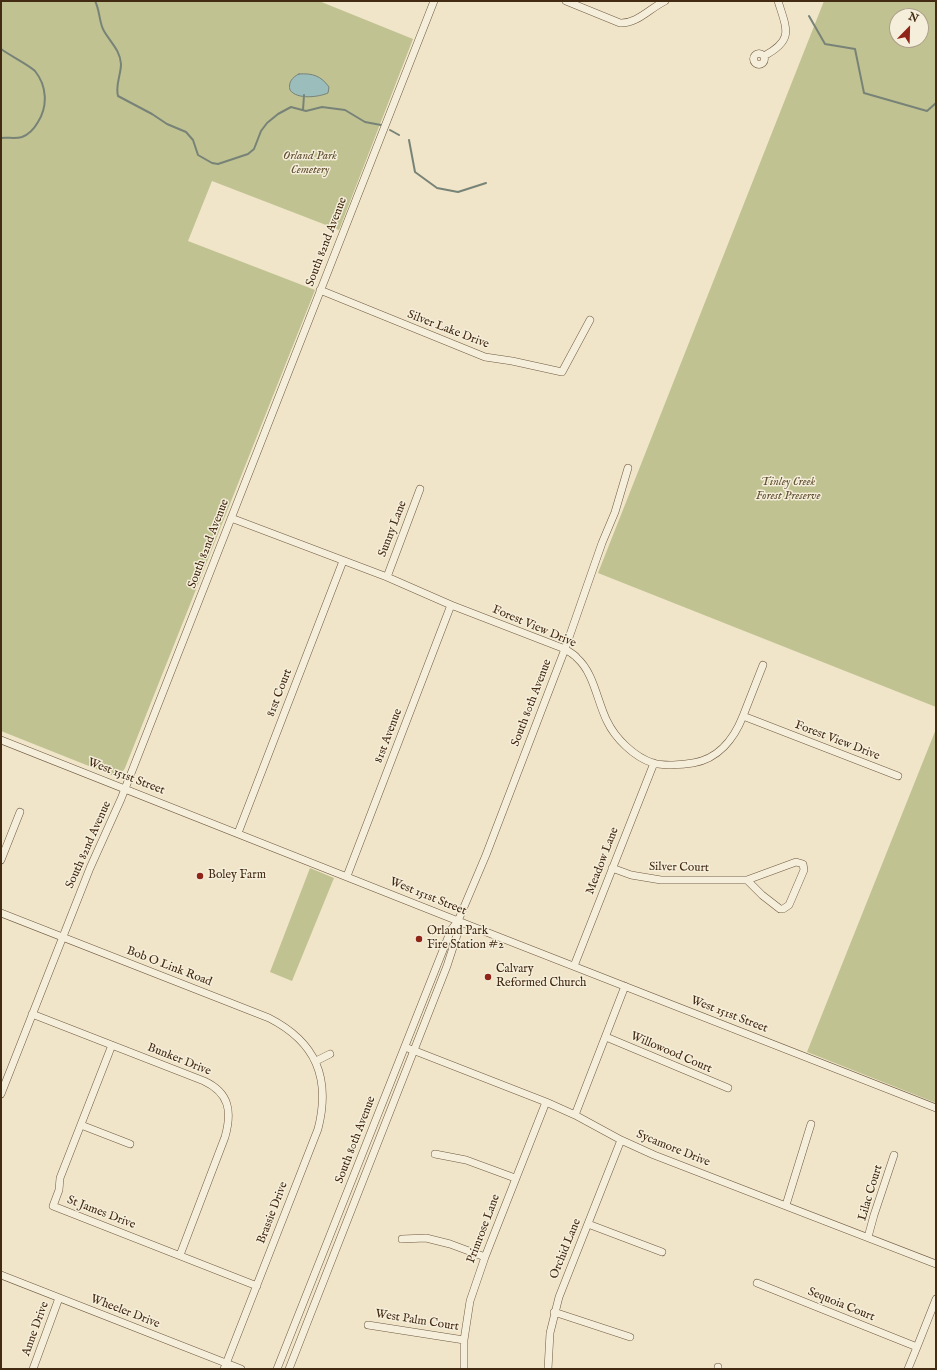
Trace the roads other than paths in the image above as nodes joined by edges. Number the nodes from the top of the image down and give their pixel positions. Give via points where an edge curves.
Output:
1 (434, 1) edge
2 (566, 1) edge
3 (665, 1) edge
4 (778, 1) edge
5 (764, 56) dead end
6 (320, 290) junction
7 (590, 320) dead end
8 (628, 468) dead end
9 (420, 489) dead end
10 (231, 518) junction
11 (343, 561) junction
12 (386, 577) junction
13 (451, 605) junction
14 (565, 649) junction
15 (763, 665) dead end
16 (743, 716) junction
17 (1, 740) edge
18 (654, 763) junction
19 (898, 776) dead end
20 (124, 788) junction
21 (20, 812) dead end
22 (238, 833) junction
23 (1, 860) edge
24 (612, 868) junction
25 (346, 876) junction
26 (747, 880) junction
27 (1, 913) edge
28 (458, 921) junction
29 (62, 937) junction
30 (574, 966) junction
31 (625, 986) junction
32 (32, 1014) junction
33 (606, 1037) junction
34 (112, 1045) junction
35 (405, 1047) junction
36 (414, 1051) junction
37 (330, 1054) dead end
38 (316, 1061) junction
39 (728, 1088) dead end
40 (1, 1094) edge
41 (546, 1102) junction
42 (936, 1108) edge
43 (575, 1115) junction
44 (811, 1124) dead end
45 (81, 1125) junction
46 (620, 1140) junction
47 (130, 1144) dead end
48 (435, 1154) dead end
49 (894, 1155) dead end
50 (515, 1178) junction
51 (786, 1205) junction
52 (588, 1224) junction
53 (868, 1237) junction
54 (402, 1239) dead end
55 (662, 1252) dead end
56 (180, 1255) junction
57 (485, 1257) junction
58 (936, 1264) edge
59 (1, 1275) edge
60 (757, 1283) dead end
61 (257, 1286) junction
62 (59, 1298) junction
63 (936, 1299) edge
64 (934, 1310) edge
65 (554, 1312) junction
66 (368, 1325) dead end
67 (630, 1337) dead end
68 (464, 1340) junction
69 (917, 1347) junction
70 (226, 1366) edge
71 (33, 1369) edge
72 (241, 1369) edge
73 (277, 1369) edge
74 (289, 1369) edge
75 (464, 1369) edge
76 (548, 1369) edge
77 (908, 1369) edge

1 - 6 street, South 82nd Avenue
2 - 3 street via 626,23
4 - 5 street via 785,26 785,39 781,45
6 - 7 street, Silver Lake Drive via 485,357 562,372
6 - 10 street, South 82nd Avenue
8 - 14 street, South 80th Avenue via 615,512
9 - 12 street, Sunny Lane
10 - 11 street, Forest View Drive
10 - 20 street, South 82nd Avenue
11 - 12 street, Forest View Drive
11 - 22 street, 81st Court
12 - 13 street, Forest View Drive
13 - 14 street, Forest View Drive
13 - 25 street, 81st Avenue
14 - 18 street, Forest View Drive via 584,665 612,730 632,751
14 - 28 street, South 80th Avenue
15 - 16 street
16 - 18 street, Forest View Drive via 726,745 708,759 686,765
16 - 19 street, Forest View Drive
17 - 20 street, West 151st Street
18 - 24 street, Meadow Lane
20 - 22 street, West 151st Street
20 - 29 street, South 82nd Avenue
21 - 23 street
22 - 25 street, West 151st Street
24 - 26 street, Silver Court via 631,875 661,880
24 - 30 street, Meadow Lane
25 - 28 street, West 151st Street
26 - 26 street, Silver Court via 796,862 803,864 804,870 789,905 783,909 762,895
27 - 29 street, Bob O Link Road
28 - 30 street, West 151st Street
28 - 35 street, South 80th Avenue via 451,930
28 - 36 street, South 80th Avenue via 455,945
29 - 32 street, South 82nd Avenue
29 - 38 street, Bob O Link Road via 269,1018 297,1036
30 - 31 street, West 151st Street
31 - 33 street
31 - 42 street, West 151st Street
32 - 34 street, Bunker Drive
32 - 40 street, South 82nd Avenue
33 - 39 street, Willowood Court
33 - 43 street
34 - 45 street, St James Drive
34 - 56 street, Bunker Drive via 208,1083 221,1093 226,1102 229,1122 225,1137
35 - 36 street, Sycamore Drive
35 - 73 street, South 80th Avenue
36 - 41 street, Sycamore Drive
36 - 74 street, South 80th Avenue
37 - 38 street
38 - 61 street, Brassie Drive via 323,1093 318,1129
41 - 43 street, Sycamore Drive
41 - 50 street, Primrose Lane
43 - 46 street, Sycamore Drive
44 - 51 street
45 - 47 street
45 - 56 street, St James Drive via 60,1178 53,1206
46 - 51 street, Sycamore Drive
46 - 52 street, Orchid Lane
48 - 50 street via 466,1160
49 - 53 street, Lilac Court
50 - 57 street, Primrose Lane
51 - 53 street, Sycamore Drive
52 - 55 street
52 - 65 street, Orchid Lane
53 - 58 street, Sycamore Drive
54 - 57 street via 426,1238
56 - 61 street, St James Drive
57 - 68 street, Primrose Lane via 470,1300
59 - 62 street, Wheeler Drive
60 - 69 street, Sequoia Court
61 - 70 street, Brassie Drive
62 - 70 street, Wheeler Drive
62 - 71 street, Anne Drive
63 - 64 street
64 - 69 street
65 - 67 street
65 - 76 street, Orchid Lane via 548,1346
66 - 68 street, West Palm Court
68 - 75 street, Primrose Lane
69 - 77 street
70 - 72 street, Wheeler Drive

